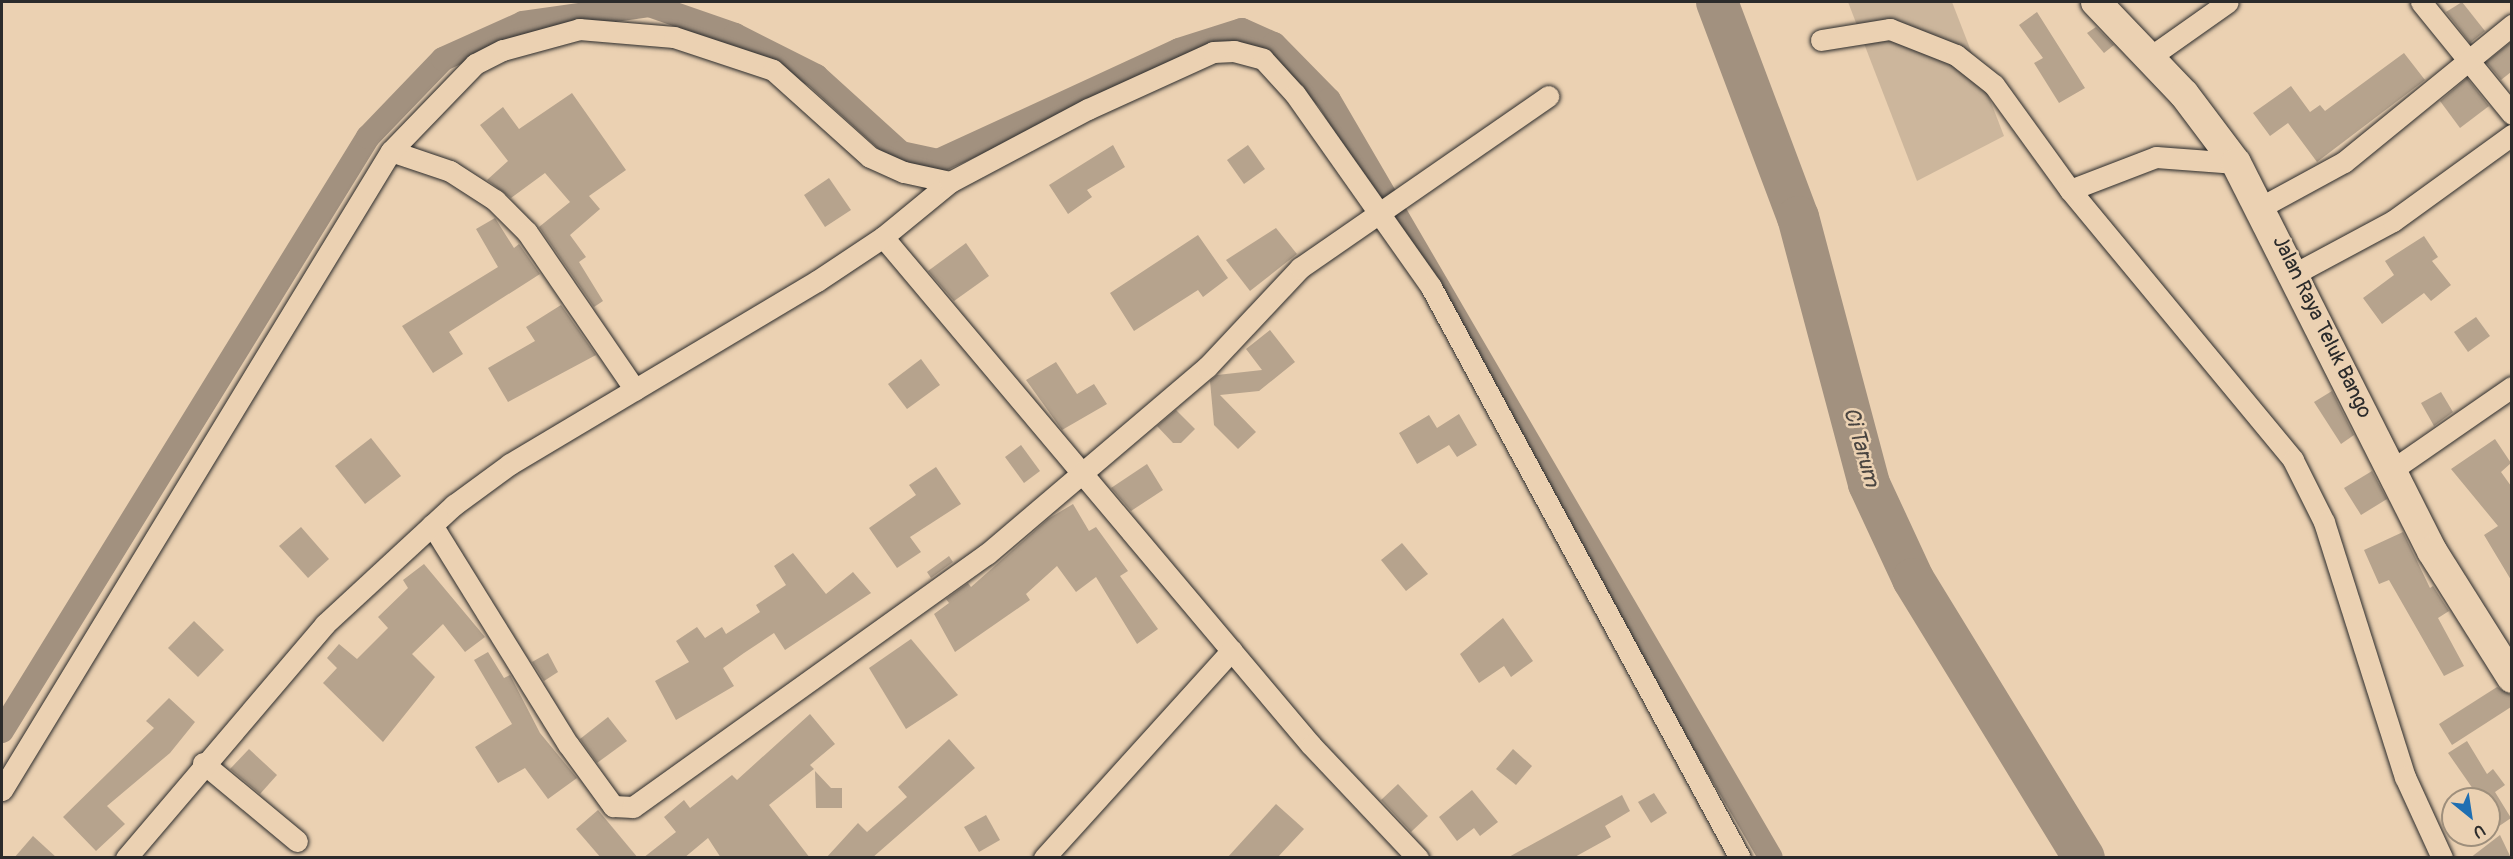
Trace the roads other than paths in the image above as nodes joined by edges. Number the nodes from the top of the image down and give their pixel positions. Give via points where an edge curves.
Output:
1 (2096, 2) edge
2 (2228, 2) edge
3 (2421, 2) edge
4 (2511, 25) edge
5 (1821, 40) dead end
6 (2150, 57) junction
7 (2470, 61) junction
8 (1548, 96) dead end
9 (2511, 114) edge
10 (2511, 135) edge
11 (391, 151) junction
12 (2236, 163) junction
13 (950, 182) junction
14 (2070, 190) junction
15 (2262, 206) junction
16 (1376, 215) junction
17 (883, 237) junction
18 (2296, 273) junction
19 (2511, 387) edge
20 (635, 390) junction
21 (2392, 470) junction
22 (1084, 477) junction
23 (432, 525) junction
24 (1232, 650) junction
25 (2511, 678) edge
26 (203, 762) junction
27 (2, 790) edge
28 (297, 841) dead end
29 (126, 858) edge
30 (1044, 858) edge
31 (1418, 858) edge
32 (1740, 858) edge
33 (2442, 858) edge

1 - 6 main road, Jalan Raya Teluk Bango
2 - 6 street
3 - 7 street
4 - 7 street
5 - 14 street via 1890,29 1956,55 1994,85
6 - 12 main road, Jalan Raya Teluk Bango
7 - 9 street
7 - 15 street via 2344,162
8 - 16 street
10 - 18 street via 2393,221
11 - 13 street via 445,90 503,50 579,29 645,32 758,63 791,81 870,157 904,172
11 - 20 street via 450,171 495,200 527,232
11 - 27 street
12 - 14 street via 2156,157
12 - 15 main road, Jalan Raya Teluk Bango
13 - 16 street via 1088,108 1213,52 1234,51 1263,59 1295,94
13 - 17 street
14 - 33 street via 2218,365 2309,488 2355,607 2405,777
15 - 18 main road, Jalan Raya Teluk Bango
16 - 22 street via 1300,268 1208,368
16 - 32 street via 1431,287
17 - 20 street
17 - 22 street
18 - 21 main road, Jalan Raya Teluk Bango
19 - 21 street
20 - 23 street via 510,464
21 - 25 main road, Jalan Raya Teluk Bango via 2432,551
22 - 23 street via 847,657 625,809 613,806 568,744
22 - 24 street
23 - 26 street via 325,624
24 - 30 street
24 - 31 street via 1343,782
26 - 28 street
26 - 29 street

